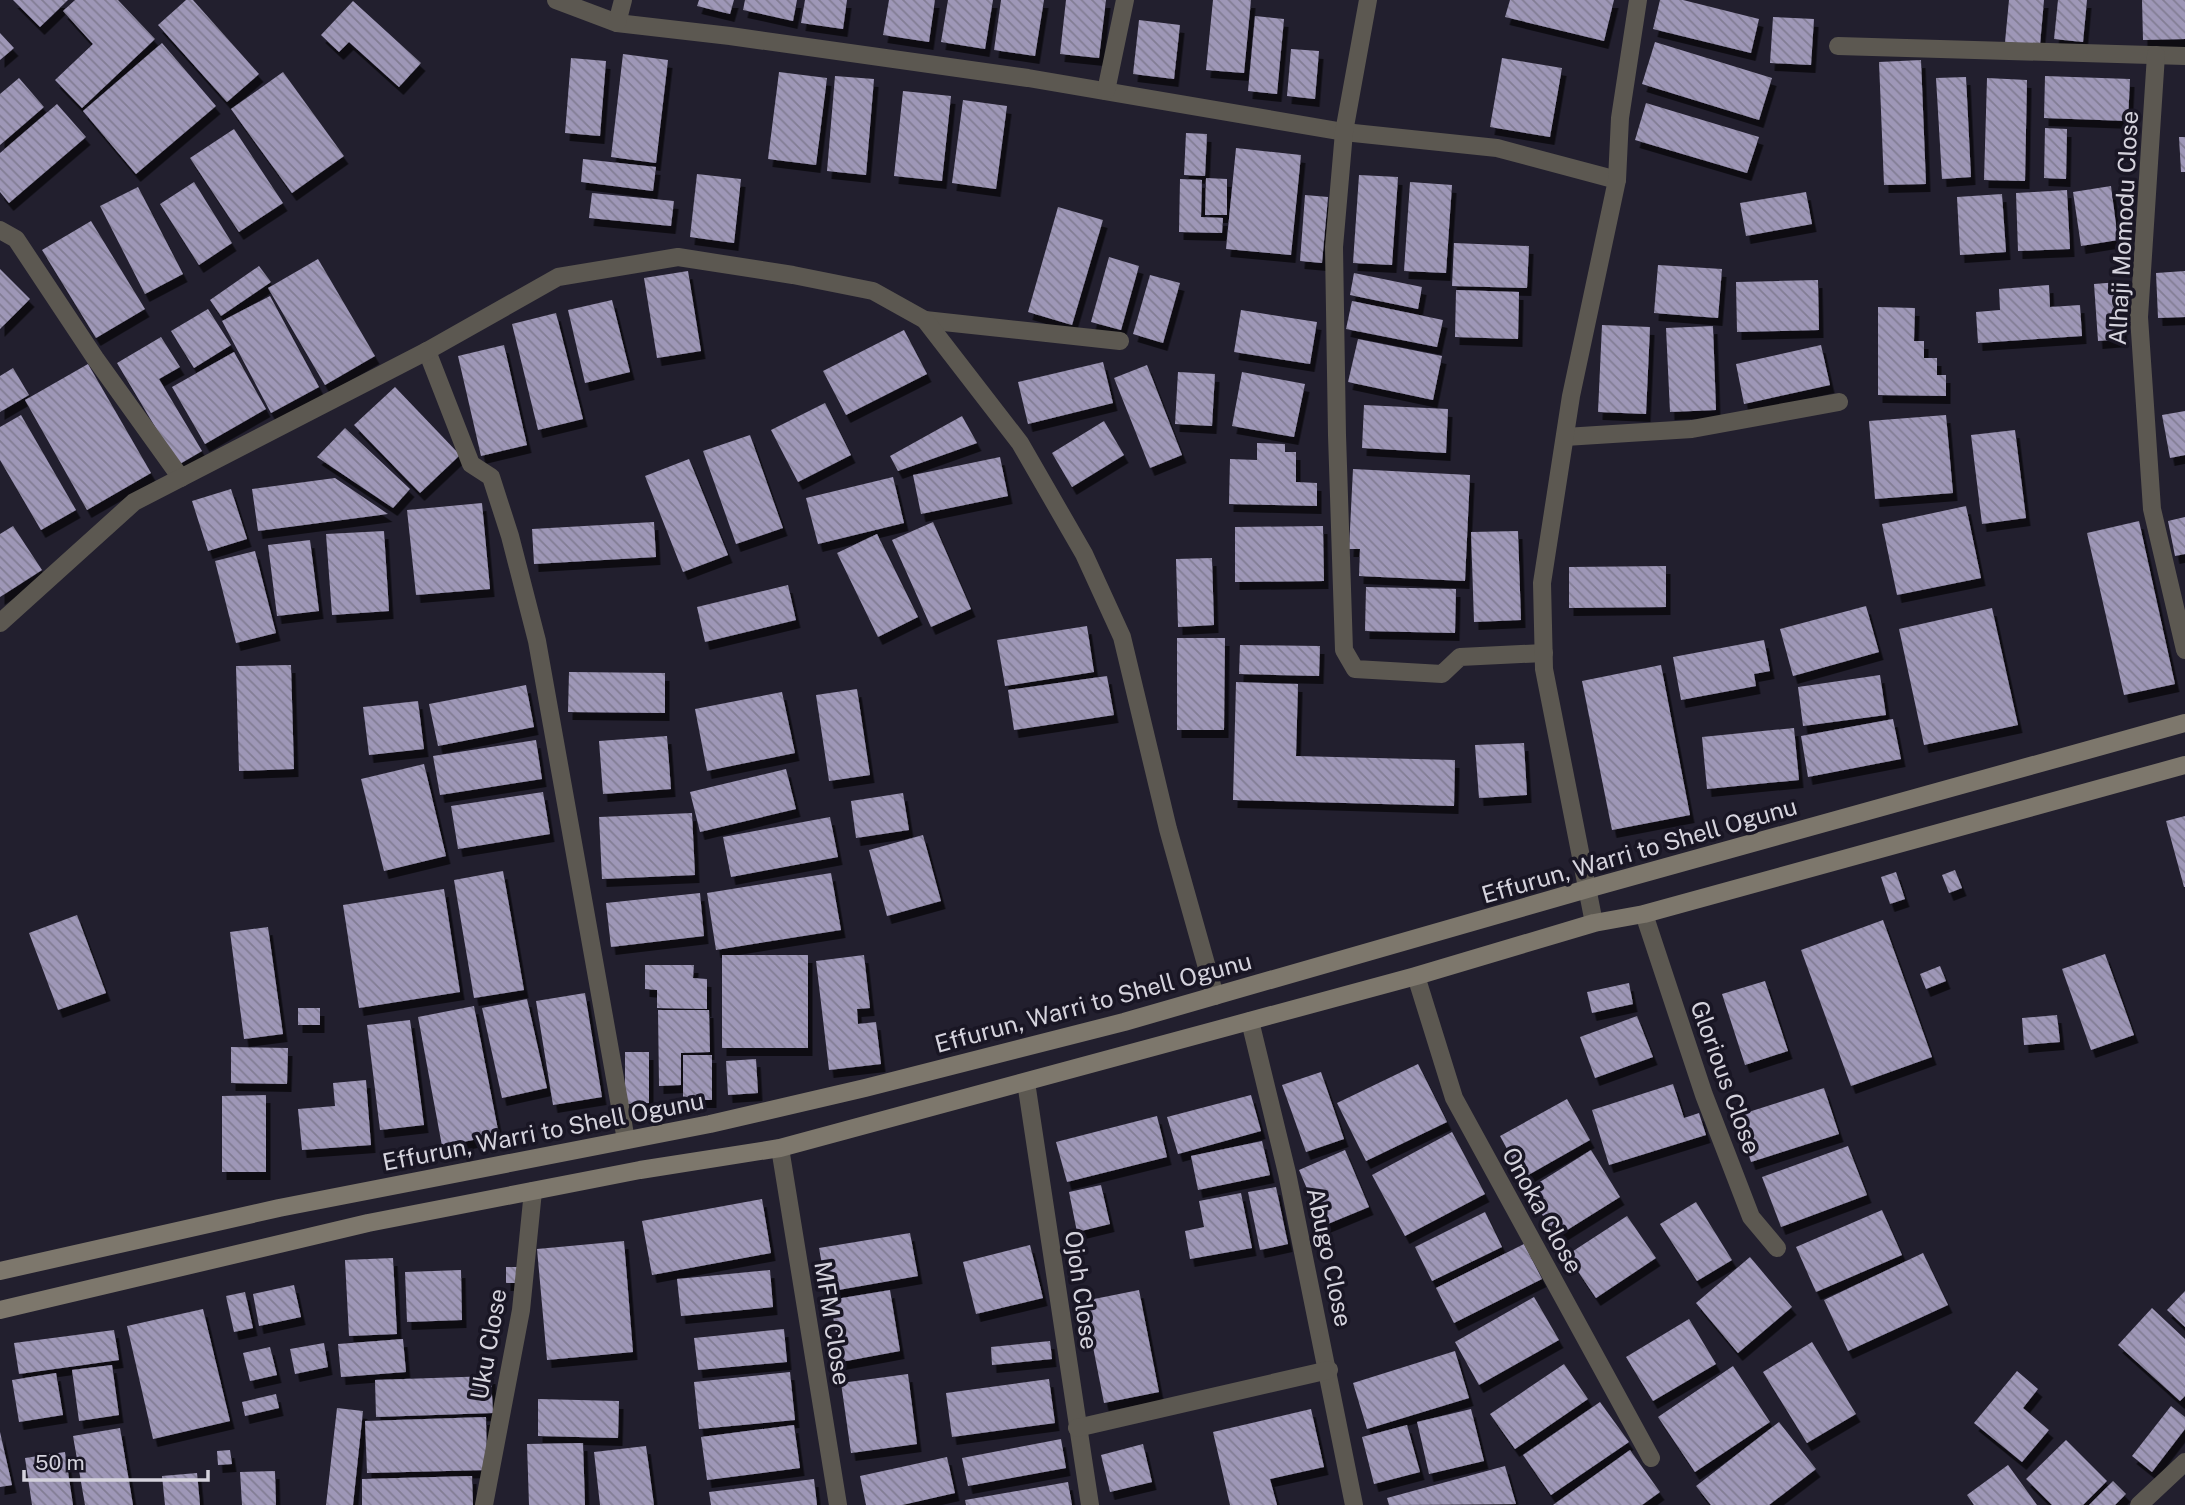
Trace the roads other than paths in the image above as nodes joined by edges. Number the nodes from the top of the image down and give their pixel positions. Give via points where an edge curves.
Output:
1 (556, 0) edge
2 (623, 0) edge
3 (1125, 0) edge
4 (1368, 0) edge
5 (1637, 0) edge
6 (617, 23) junction
7 (1838, 46) dead end
8 (2156, 55) junction
9 (2185, 56) edge
10 (1106, 91) junction
11 (1344, 132) junction
12 (1616, 180) junction
13 (0, 230) edge
14 (925, 320) junction
15 (1120, 341) dead end
16 (427, 351) junction
17 (1839, 402) dead end
18 (1565, 437) junction
19 (181, 478) junction
20 (0, 623) edge
21 (2185, 650) edge
22 (1544, 653) junction
23 (2185, 723) edge
24 (2185, 765) edge
25 (1587, 889) junction
26 (1644, 914) junction
27 (1594, 923) junction
28 (1416, 976) junction
29 (1215, 996) junction
30 (1250, 1021) junction
31 (1026, 1082) junction
32 (626, 1140) junction
33 (780, 1148) junction
34 (533, 1191) junction
35 (1777, 1248) dead end
36 (0, 1271) edge
37 (0, 1310) edge
38 (1329, 1370) junction
39 (1077, 1428) junction
40 (1651, 1458) dead end
41 (2185, 1462) edge
42 (484, 1505) edge
43 (838, 1505) edge
44 (1090, 1505) edge
45 (1354, 1505) edge
46 (2139, 1505) edge

1 - 6 street
2 - 6 street
3 - 10 street
4 - 11 street
5 - 12 street
6 - 10 street
7 - 8 street
8 - 9 street
8 - 21 street, Alhaji Momodu Close via 2138,317 2151,509
10 - 11 street
11 - 12 street via 1497,148
11 - 22 street via 1334,247 1334,318 1344,650 1355,669 1442,674 1460,657
12 - 18 street
13 - 19 street via 16,239
14 - 15 street
14 - 16 street via 873,291 678,257 558,277
14 - 29 street via 1020,443 1084,554 1122,638 1168,829
16 - 19 street
16 - 32 street via 471,464 491,477 537,641
17 - 18 street via 1692,429
18 - 22 street via 1542,583
19 - 20 street via 134,502
22 - 25 street
23 - 25 main road, Effurun, Warri to Shell Ogunu
24 - 26 main road
25 - 27 street
25 - 29 main road, Effurun, Warri to Shell Ogunu
26 - 27 main road
26 - 35 street, Glorious Close via 1704,1095 1751,1217
27 - 28 main road
28 - 30 main road
28 - 40 street, Onoka Close via 1454,1098
29 - 32 main road, Effurun, Warri to Shell Ogunu via 865,1088
30 - 31 main road
30 - 38 street, Abugo Close
31 - 33 main road
31 - 39 street, Ojoh Close
32 - 36 main road, Effurun, Warri to Shell Ogunu via 279,1208
33 - 34 main road
33 - 43 street, MFM Close
34 - 37 main road via 368,1223
34 - 42 street, Uku Close via 521,1310
38 - 39 street
38 - 45 street, Abugo Close
39 - 44 street, Ojoh Close
41 - 46 street

